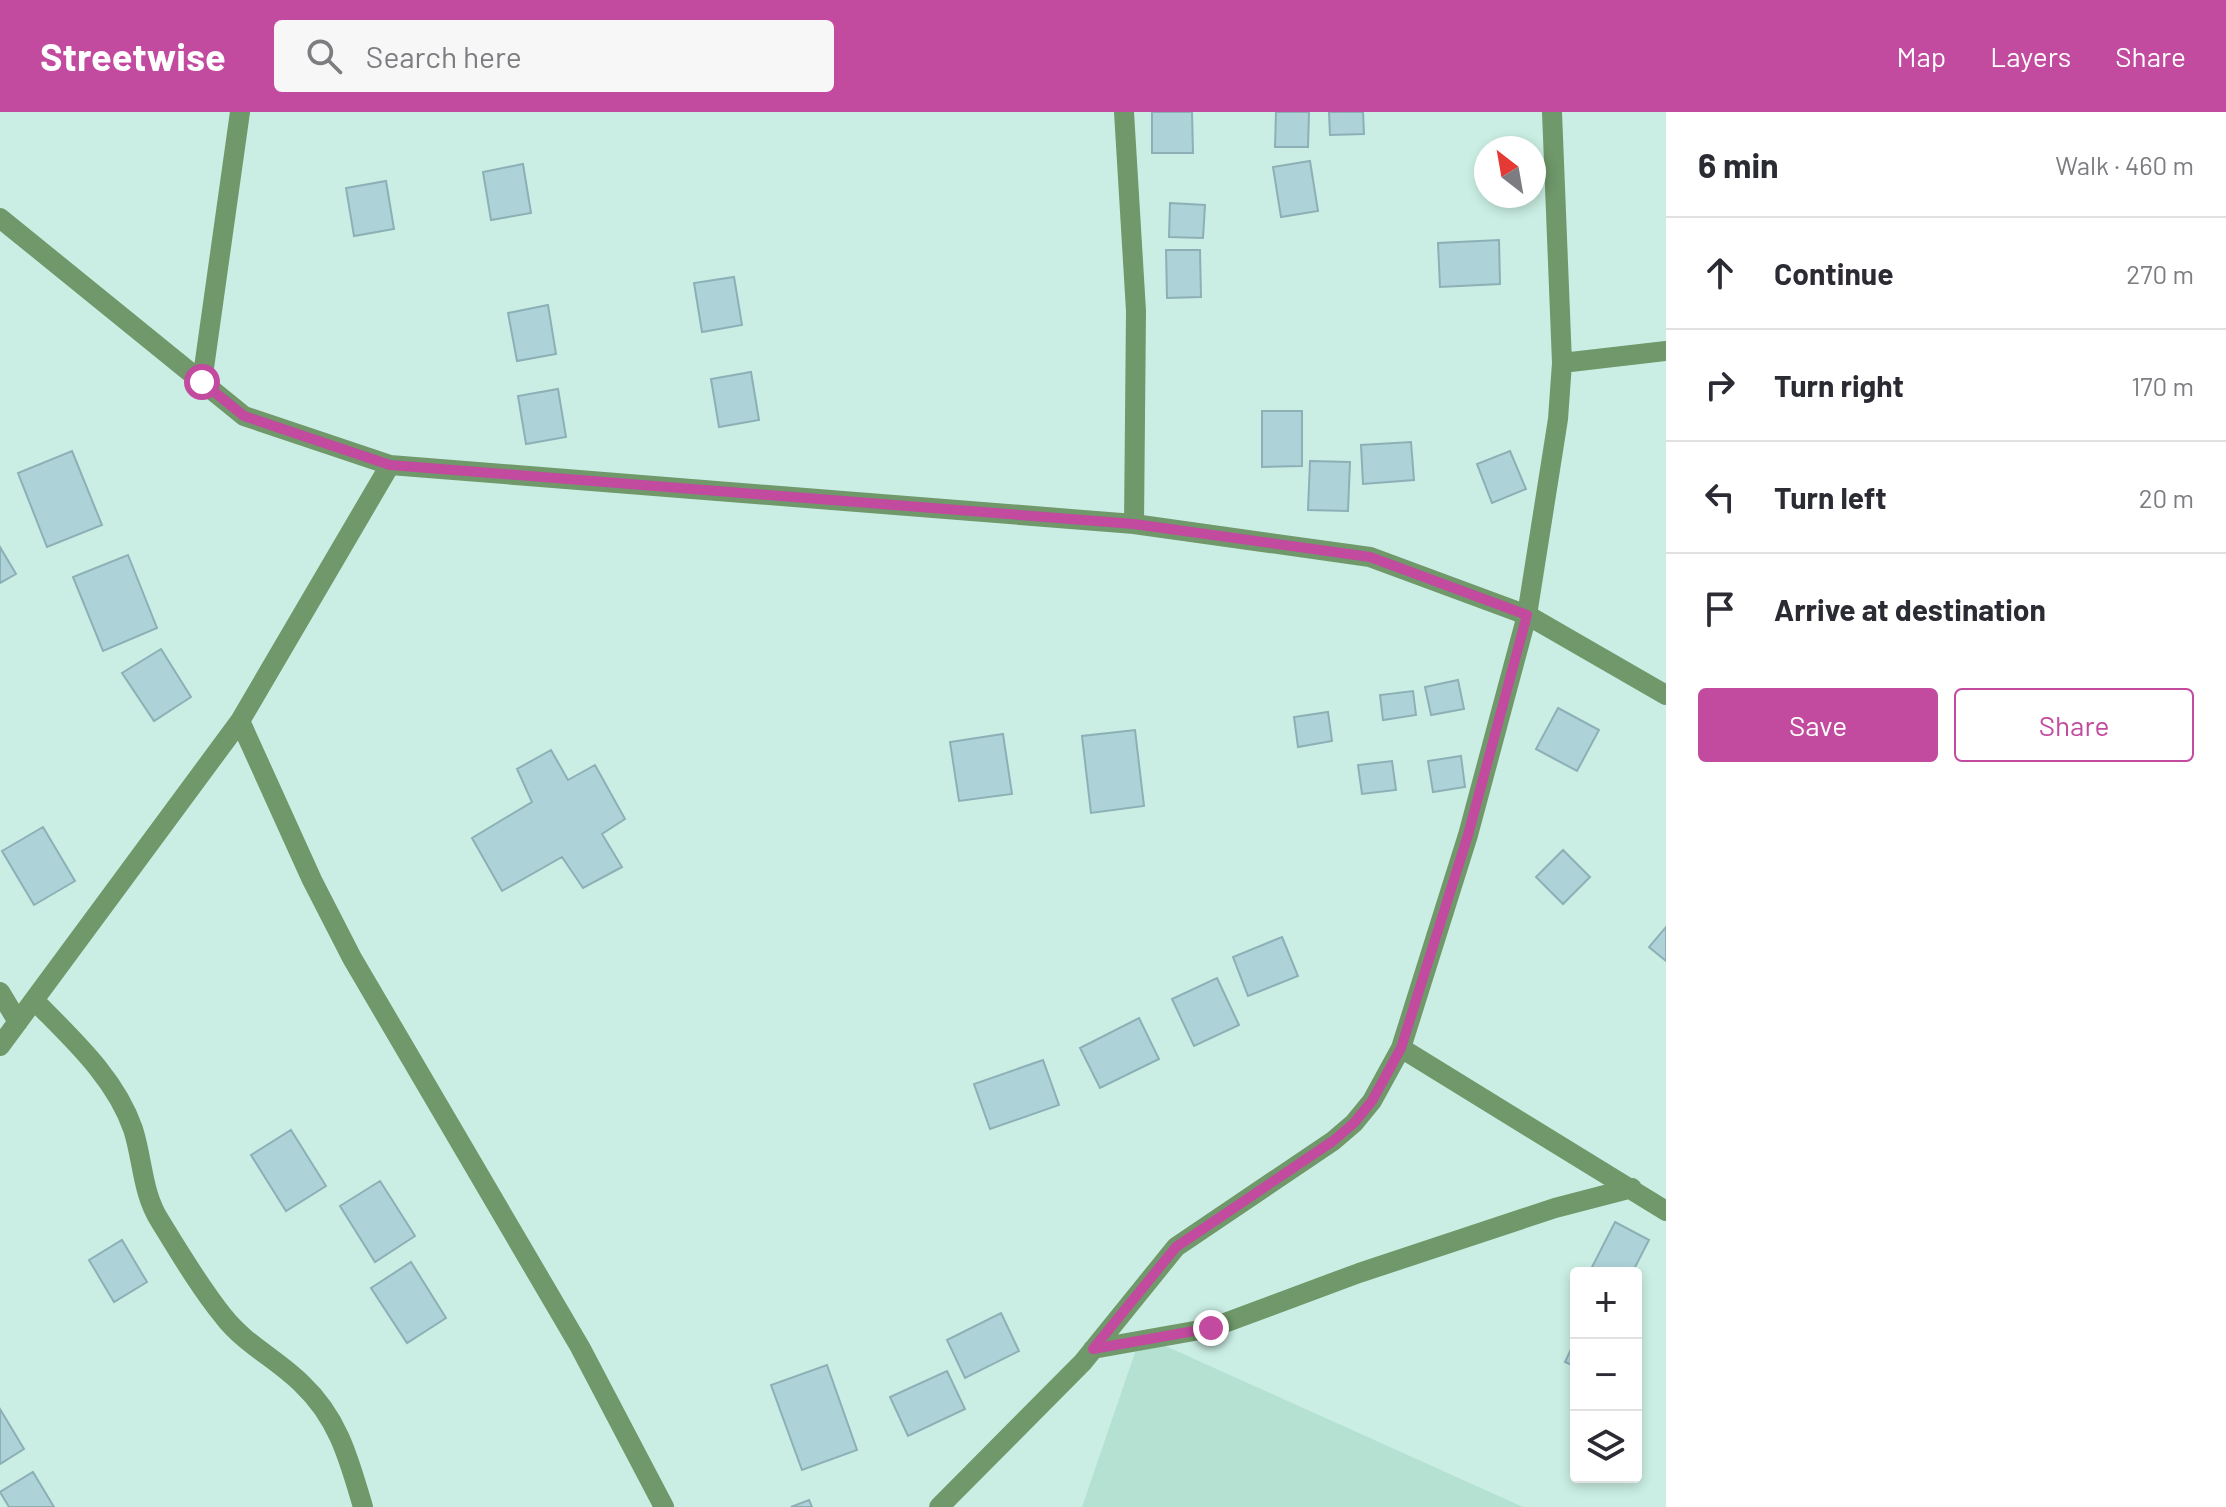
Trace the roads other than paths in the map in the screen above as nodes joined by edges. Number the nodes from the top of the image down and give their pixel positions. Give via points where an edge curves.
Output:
1 (240, 112) edge
2 (1124, 112) edge
3 (1552, 112) edge
4 (0, 218) edge
5 (1666, 351) edge
6 (1562, 363) junction
7 (202, 382) junction
8 (390, 465) junction
9 (1134, 524) junction
10 (1527, 615) junction
11 (1666, 695) edge
12 (240, 721) junction
13 (0, 992) edge
14 (34, 1000) junction
15 (18, 1022) junction
16 (0, 1046) edge
17 (1401, 1048) junction
18 (1632, 1188) junction
19 (1666, 1211) edge
20 (1093, 1349) junction
21 (363, 1507) edge
22 (664, 1507) edge
23 (939, 1507) edge

1 - 7 street
2 - 9 street via 1136,311
3 - 6 street
4 - 7 street
5 - 6 street
6 - 10 street
7 - 8 street via 244,416
8 - 9 street
8 - 12 street
9 - 10 street via 1370,557
10 - 11 street
10 - 17 street via 1468,835
12 - 14 street
12 - 22 street via 352,958 580,1347
13 - 15 street
14 - 15 street
14 - 21 street via 82,1049 120,1100 133,1130 147,1196 224,1318 302,1383 325,1410 344,1443
15 - 16 street
17 - 18 street
17 - 20 street via 1354,1123 1176,1247
18 - 19 street
18 - 20 street via 1359,1273 1211,1328
20 - 23 street

